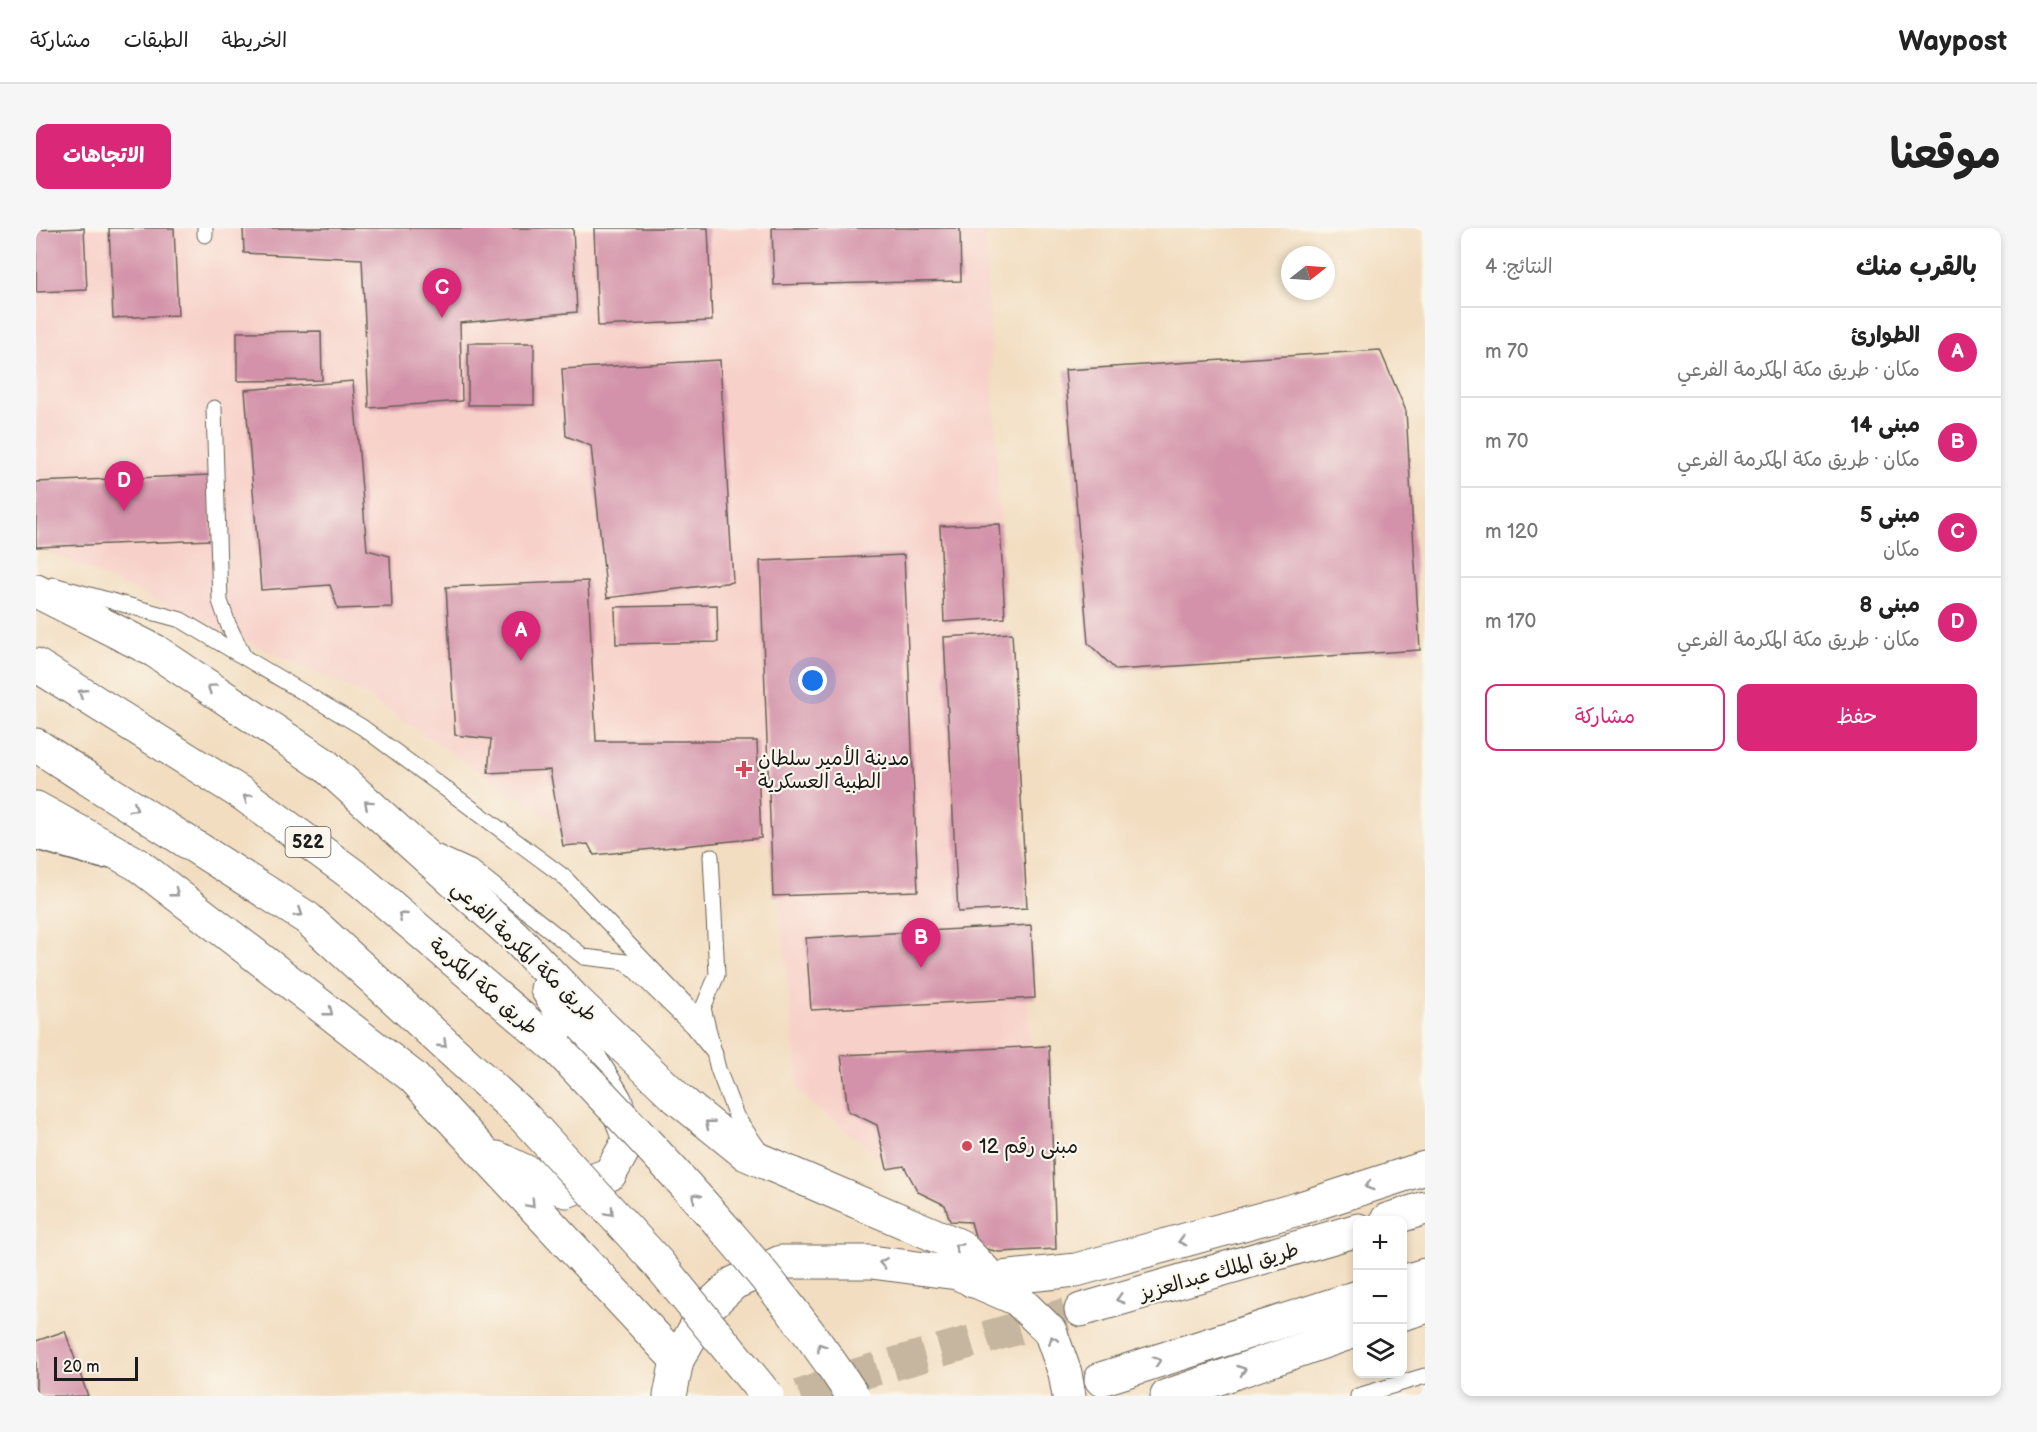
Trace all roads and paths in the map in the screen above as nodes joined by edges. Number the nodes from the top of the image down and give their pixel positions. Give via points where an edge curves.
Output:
1 (214, 408) dead end
2 (36, 581) edge
3 (36, 591) edge
4 (243, 656) junction
5 (36, 664) edge
6 (36, 745) edge
7 (36, 808) edge
8 (36, 835) edge
9 (404, 837) junction
10 (711, 856) dead end
11 (137, 864) junction
12 (515, 937) junction
13 (707, 1026) junction
14 (715, 1054) junction
15 (480, 1149) junction
16 (775, 1166) junction
17 (1425, 1168) edge
18 (1425, 1208) edge
19 (1402, 1216) edge
20 (1353, 1231) edge
21 (1425, 1275) edge
22 (1407, 1280) edge
23 (994, 1286) junction
24 (1353, 1299) edge
25 (1425, 1307) edge
26 (1081, 1310) tunnel mouth
27 (1407, 1312) edge
28 (1353, 1332) edge
29 (677, 1360) junction
30 (1425, 1376) edge
31 (1101, 1379) dead end
32 (670, 1396) edge
33 (767, 1396) edge
34 (854, 1396) edge
35 (1069, 1396) edge
36 (1167, 1396) edge
37 (1358, 1396) edge

1 - 4 lane via 220,601
2 - 4 lane via 181,620
9 -> 3 main road, طريق مكة المكرمة الفرعي via 325,765 155,651
4 - 13 lane via 362,727 563,876
34 -> 5 main road, طريق مكة المكرمة / 522, bridge via 815,1338 679,1177 558,1049 360,880 244,795
6 -> 33 main road, bridge via 307,918 523,1116 658,1263
7 - 11 main road
8 - 11 street
9 - 12 main road, طريق مكة المكرمة الفرعي
9 - 14 lane via 473,869 584,957 626,962
10 - 13 lane via 717,975 703,1008
11 -> 15 main road via 413,1077
12 - 15 main road via 615,1100 629,1140 610,1174 566,1191
16 -> 12 main road, طريق مكة المكرمة الفرعي via 746,1154 677,1098
13 - 14 lane
14 - 16 lane via 736,1116
15 -> 29 main road
23 -> 16 main road, طريق مكة المكرمة الفرعي via 960,1246
17 -> 23 main road via 1298,1209 1076,1270
18 - 19 main road
20 -> 26 main road, طريق الملك عبدالعزيز
21 - 22 main road
23 -> 29 main road via 957,1273 871,1262 781,1262 734,1283 707,1308
35 -> 23 main road, طريق مكة المكرمة الفرعي via 1050,1331
31 -> 24 main road
25 - 27 main road
36 -> 28 main road
29 - 32 main road
30 - 37 lane

